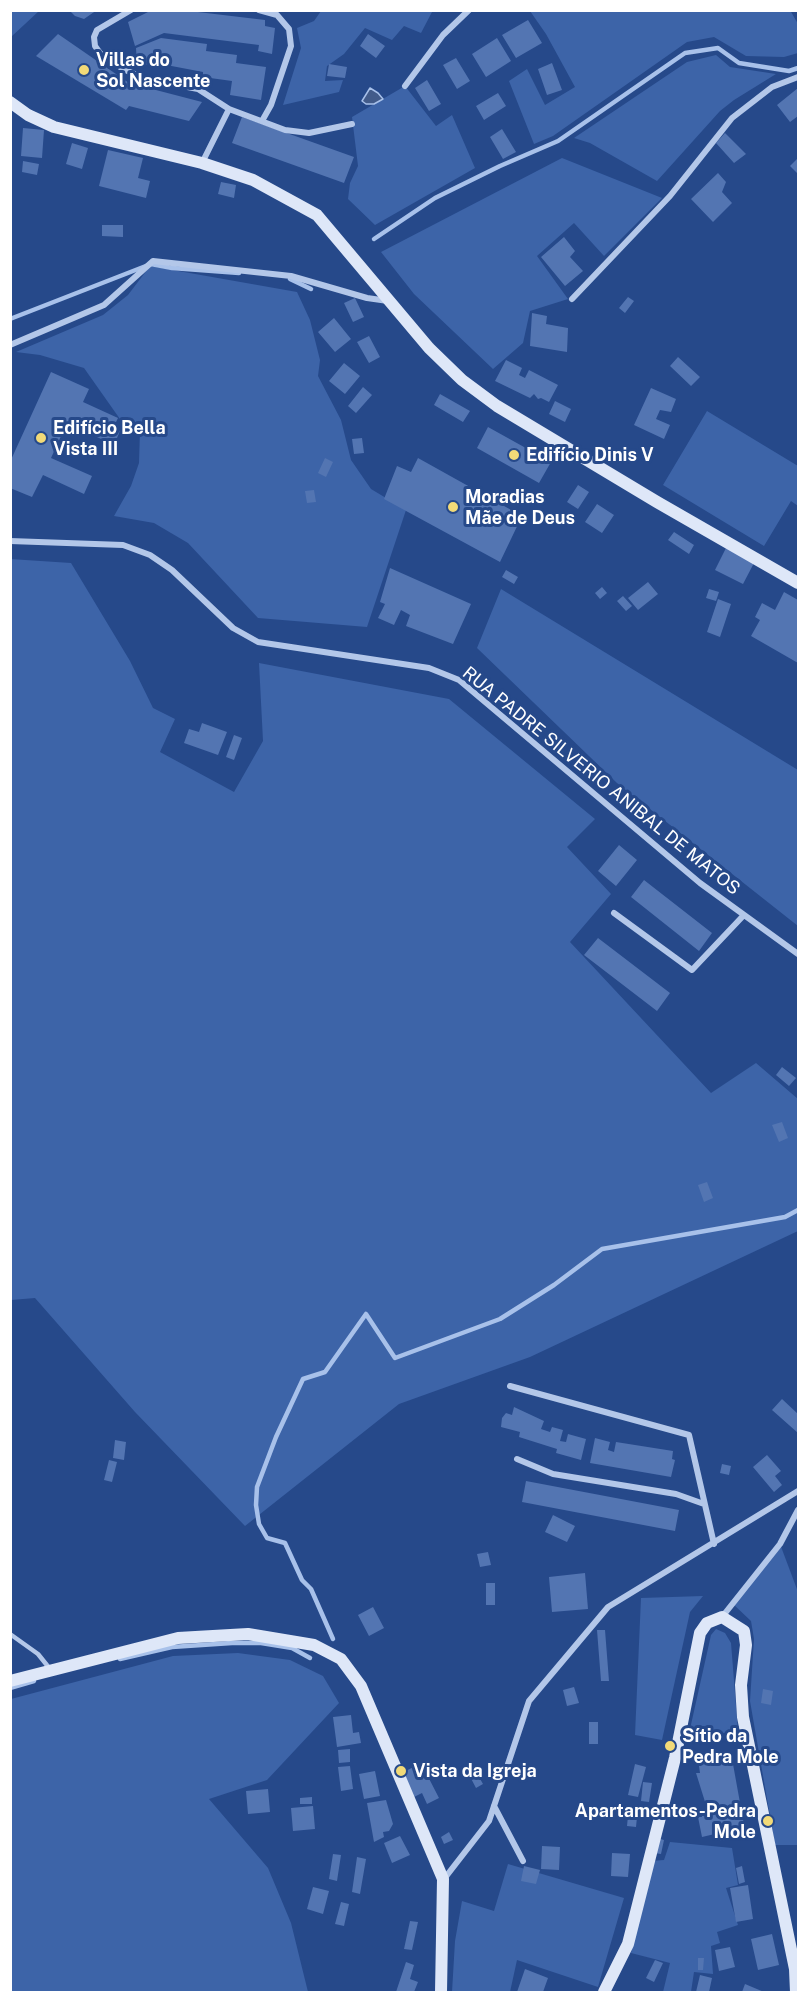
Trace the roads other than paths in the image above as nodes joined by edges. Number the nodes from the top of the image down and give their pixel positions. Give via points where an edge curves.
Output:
1 (132, 10) edge
2 (259, 10) edge
3 (469, 10) edge
4 (278, 13) edge
5 (798, 77) edge
6 (405, 86) dead end
7 (10, 102) edge
8 (229, 109) junction
9 (262, 121) junction
10 (352, 124) dead end
11 (202, 163) junction
12 (572, 299) dead end
13 (392, 302) junction
14 (10, 345) edge
15 (10, 541) edge
16 (798, 583) edge
17 (614, 913) dead end
18 (743, 916) junction
19 (798, 954) edge
20 (510, 1386) dead end
21 (517, 1459) dead end
22 (798, 1491) edge
23 (704, 1504) junction
24 (798, 1510) edge
25 (714, 1544) junction
26 (722, 1617) junction
27 (10, 1634) edge
28 (50, 1669) junction
29 (10, 1681) edge
30 (494, 1806) junction
31 (523, 1861) dead end
32 (444, 1879) junction
33 (441, 1992) edge
34 (604, 1992) edge
35 (796, 1992) edge

1 - 8 street via 97,30 94,37 100,53 146,79 206,92
2 - 4 street
3 - 6 street via 443,35
4 - 9 street via 289,29 291,46
5 - 12 street via 772,87 732,118 670,196
7 - 11 main road via 54,127
8 - 9 street
8 - 11 street
9 - 10 street via 300,133
11 - 13 main road via 253,180 317,215
13 - 14 street via 291,276 153,261 104,305
13 - 16 main road via 429,348 497,406
15 - 18 street, RUA PADRE SILVERIO ANIBAL DE MATOS via 123,545 150,555 172,570 233,628 258,642 429,668 459,680
17 - 18 street via 692,970
18 - 19 street, RUA PADRE SILVERIO ANIBAL DE MATOS
20 - 23 street via 689,1435
21 - 23 street via 553,1474 676,1494
22 - 25 street
23 - 25 street
24 - 26 street via 780,1544
25 - 30 street via 608,1608 529,1701
26 - 34 main road via 707,1623 700,1634 675,1758 628,1944
26 - 35 main road via 744,1631 743,1717 795,1969
27 - 28 lane via 38,1654
28 - 29 main road
28 - 32 main road via 178,1638 248,1635 314,1645 341,1659 361,1686
30 - 31 street
30 - 32 street via 489,1821
32 - 33 main road

